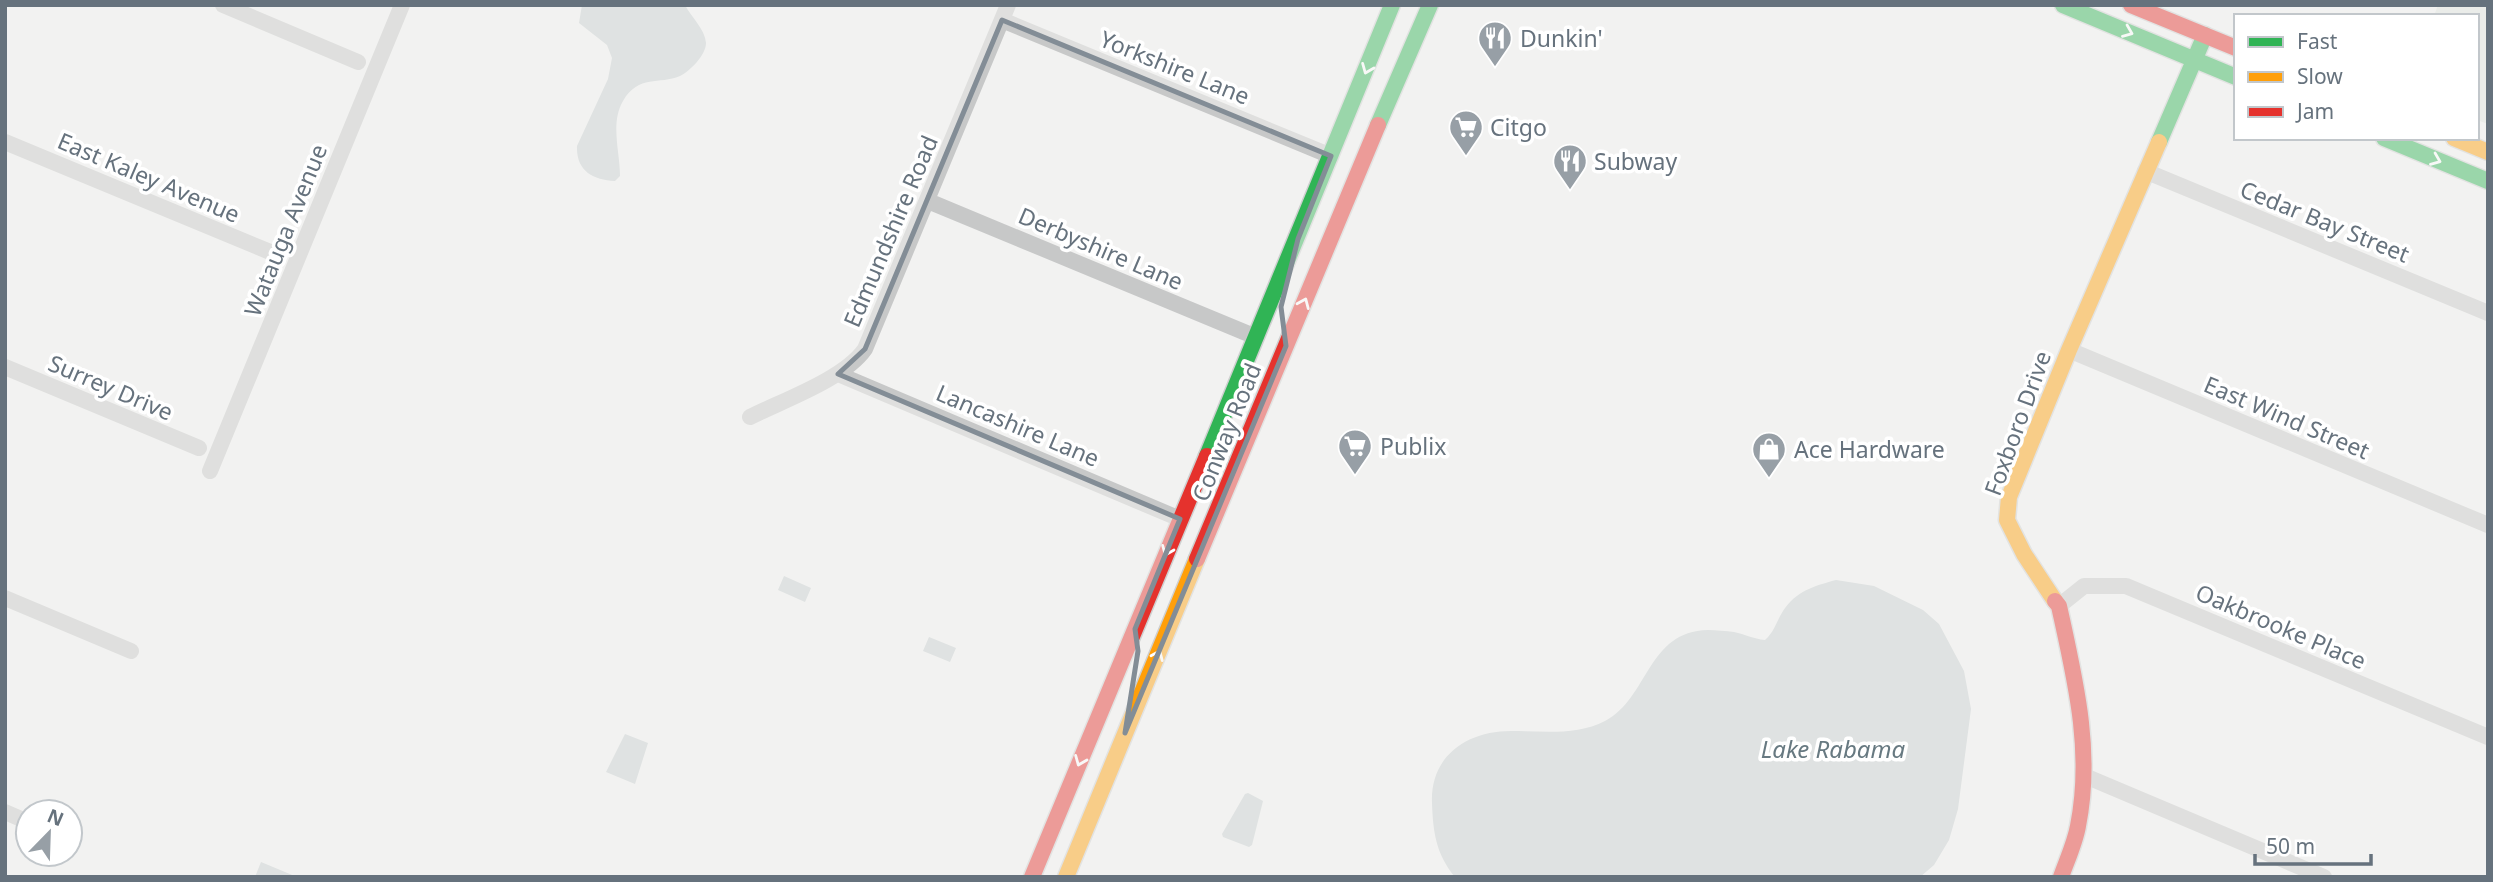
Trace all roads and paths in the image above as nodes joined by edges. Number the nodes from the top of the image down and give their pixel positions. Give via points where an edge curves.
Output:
1 (223, 5) edge
2 (402, 5) edge
3 (1392, 5) edge
4 (1430, 5) edge
5 (2063, 5) edge
6 (2131, 5) edge
7 (1005, 13) edge
8 (2171, 22) junction
9 (2205, 35) junction
10 (2161, 46) junction
11 (2234, 47) edge
12 (2194, 60) junction
13 (358, 62) dead end
14 (2234, 76) edge
15 (2389, 140) edge
16 (2459, 140) edge
17 (5, 142) edge
18 (2488, 152) edge
19 (1331, 156) junction
20 (2146, 172) junction
21 (2488, 181) edge
22 (928, 201) junction
23 (1298, 239) junction
24 (275, 254) dead end
25 (2488, 313) edge
26 (1256, 337) junction
27 (1286, 346) junction
28 (2069, 350) junction
29 (5, 367) edge
30 (838, 374) junction
31 (1259, 411) junction
32 (750, 417) dead end
33 (199, 448) dead end
34 (211, 471) dead end
35 (1180, 519) junction
36 (2488, 525) edge
37 (5, 598) edge
38 (2059, 606) junction
39 (1135, 629) junction
40 (131, 651) dead end
41 (1125, 733) junction
42 (2488, 737) edge
43 (2085, 776) junction
44 (1032, 877) edge
45 (1066, 877) edge
46 (2062, 877) edge
47 (2324, 877) edge

1 - 13 street
2 - 34 street, Watauga Avenue
3 -> 19 main road, Conway Road
27 -> 4 main road, Conway Road
5 -> 10 main road
6 - 8 main road
7 - 19 street, Yorkshire Lane
7 - 22 street, Edmundshire Road
8 - 9 main road
8 - 10 street
9 - 11 main road
9 - 12 main road, Foxboro Drive
10 - 12 main road
12 - 14 main road
12 - 20 main road, Foxboro Drive
15 -> 21 main road
16 - 18 main road
17 - 24 street, East Kaley Avenue
19 - 23 main road, Conway Road
20 - 25 street, Cedar Bay Street
20 - 28 main road, Foxboro Drive
22 - 26 street, Derbyshire Lane
22 - 30 street, Edmundshire Road via 865,349
23 - 26 main road, Conway Road
23 - 27 main road via 1281,307
26 - 31 main road via 1262,369
26 - 35 main road, Conway Road
27 - 31 main road, Conway Road
28 - 36 street, East Wind Street
28 - 38 main road, Foxboro Drive via 2009,497 2007,520
29 - 33 street, Surrey Drive
30 - 32 street, Edmundshire Road
30 - 35 street, Lancashire Lane
41 -> 31 main road, Conway Road
35 -> 39 main road, Conway Road
37 - 40 street
38 - 42 street, Oakbrooke Place via 2084,586 2126,586
38 - 43 main road, Foxboro Drive via 2079,694
39 - 41 main road via 1138,651
39 -> 44 main road, Conway Road
41 - 45 main road, Conway Road
43 - 46 main road, Foxboro Drive via 2078,828
43 - 47 street

